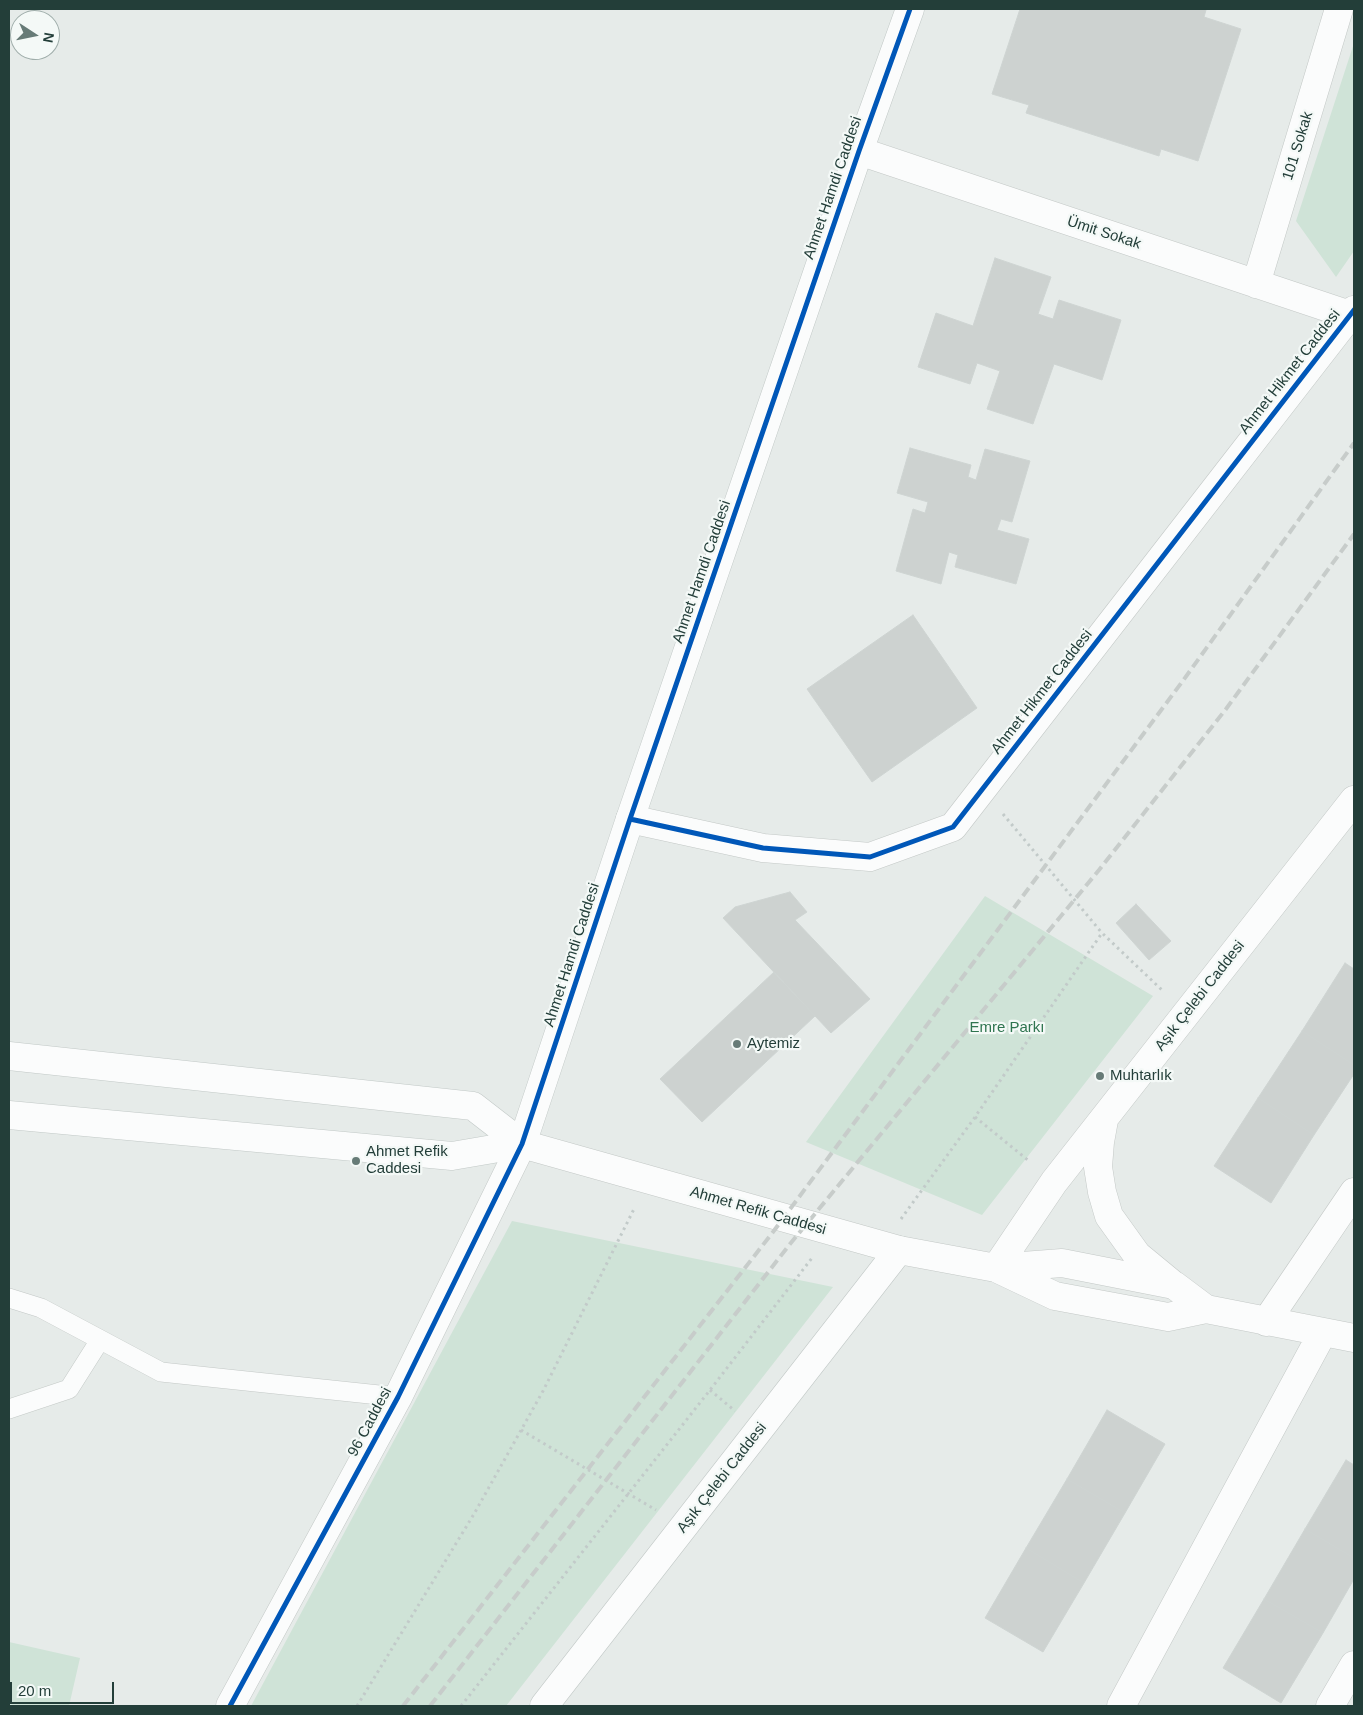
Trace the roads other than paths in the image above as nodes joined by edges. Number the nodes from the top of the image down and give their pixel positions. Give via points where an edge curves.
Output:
1 (910, 9) edge
2 (1339, 9) edge
3 (859, 151) junction
4 (1256, 284) junction
5 (1352, 312) edge
6 (1350, 814) edge
7 (630, 819) junction
8 (9, 1056) edge
9 (9, 1115) edge
10 (1105, 1117) junction
11 (522, 1144) junction
12 (1354, 1192) edge
13 (890, 1248) junction
14 (996, 1268) junction
15 (1174, 1285) junction
16 (9, 1298) edge
17 (1206, 1309) junction
18 (1266, 1322) junction
19 (1323, 1332) junction
20 (1354, 1338) edge
21 (100, 1340) junction
22 (398, 1397) junction
23 (9, 1409) edge
24 (1354, 1665) edge
25 (230, 1706) edge
26 (544, 1706) edge
27 (1121, 1706) edge
28 (1330, 1706) edge

1 - 3 street, Ahmet Hamdi Caddesi
2 - 4 street, 101 Sokak
3 - 4 street, Ümit Sokak
3 - 7 street, Ahmet Hamdi Caddesi
4 - 5 street, Ümit Sokak
5 - 7 street, Ahmet Hikmet Caddesi via 953,827 870,857 763,848
6 - 10 street, Aşık Çelebi Caddesi
7 - 11 street, Ahmet Hamdi Caddesi
8 - 11 street, Ahmet Refik Caddesi via 473,1106
9 - 11 street, Ahmet Refik Caddesi via 452,1156
10 - 14 street, Aşık Çelebi Caddesi via 1054,1182
10 - 15 street via 1098,1167 1110,1216 1137,1255
11 - 13 street, Ahmet Refik Caddesi
11 - 22 street, 96 Caddesi
12 - 18 street
13 - 14 street, Ahmet Refik Caddesi
13 - 26 street, Aşık Çelebi Caddesi via 683,1528
14 - 15 street, Ahmet Refik Caddesi via 1062,1263
14 - 17 street, Ahmet Refik Caddesi via 1055,1296 1168,1317
15 - 17 street, Ahmet Refik Caddesi
16 - 21 lane via 41,1308
17 - 18 street, Ahmet Refik Caddesi
18 - 19 street, Ahmet Refik Caddesi
19 - 20 street, Ahmet Refik Caddesi
19 - 27 street
21 - 22 lane via 161,1372
21 - 23 lane via 69,1389
22 - 25 street, 96 Caddesi
24 - 28 street

